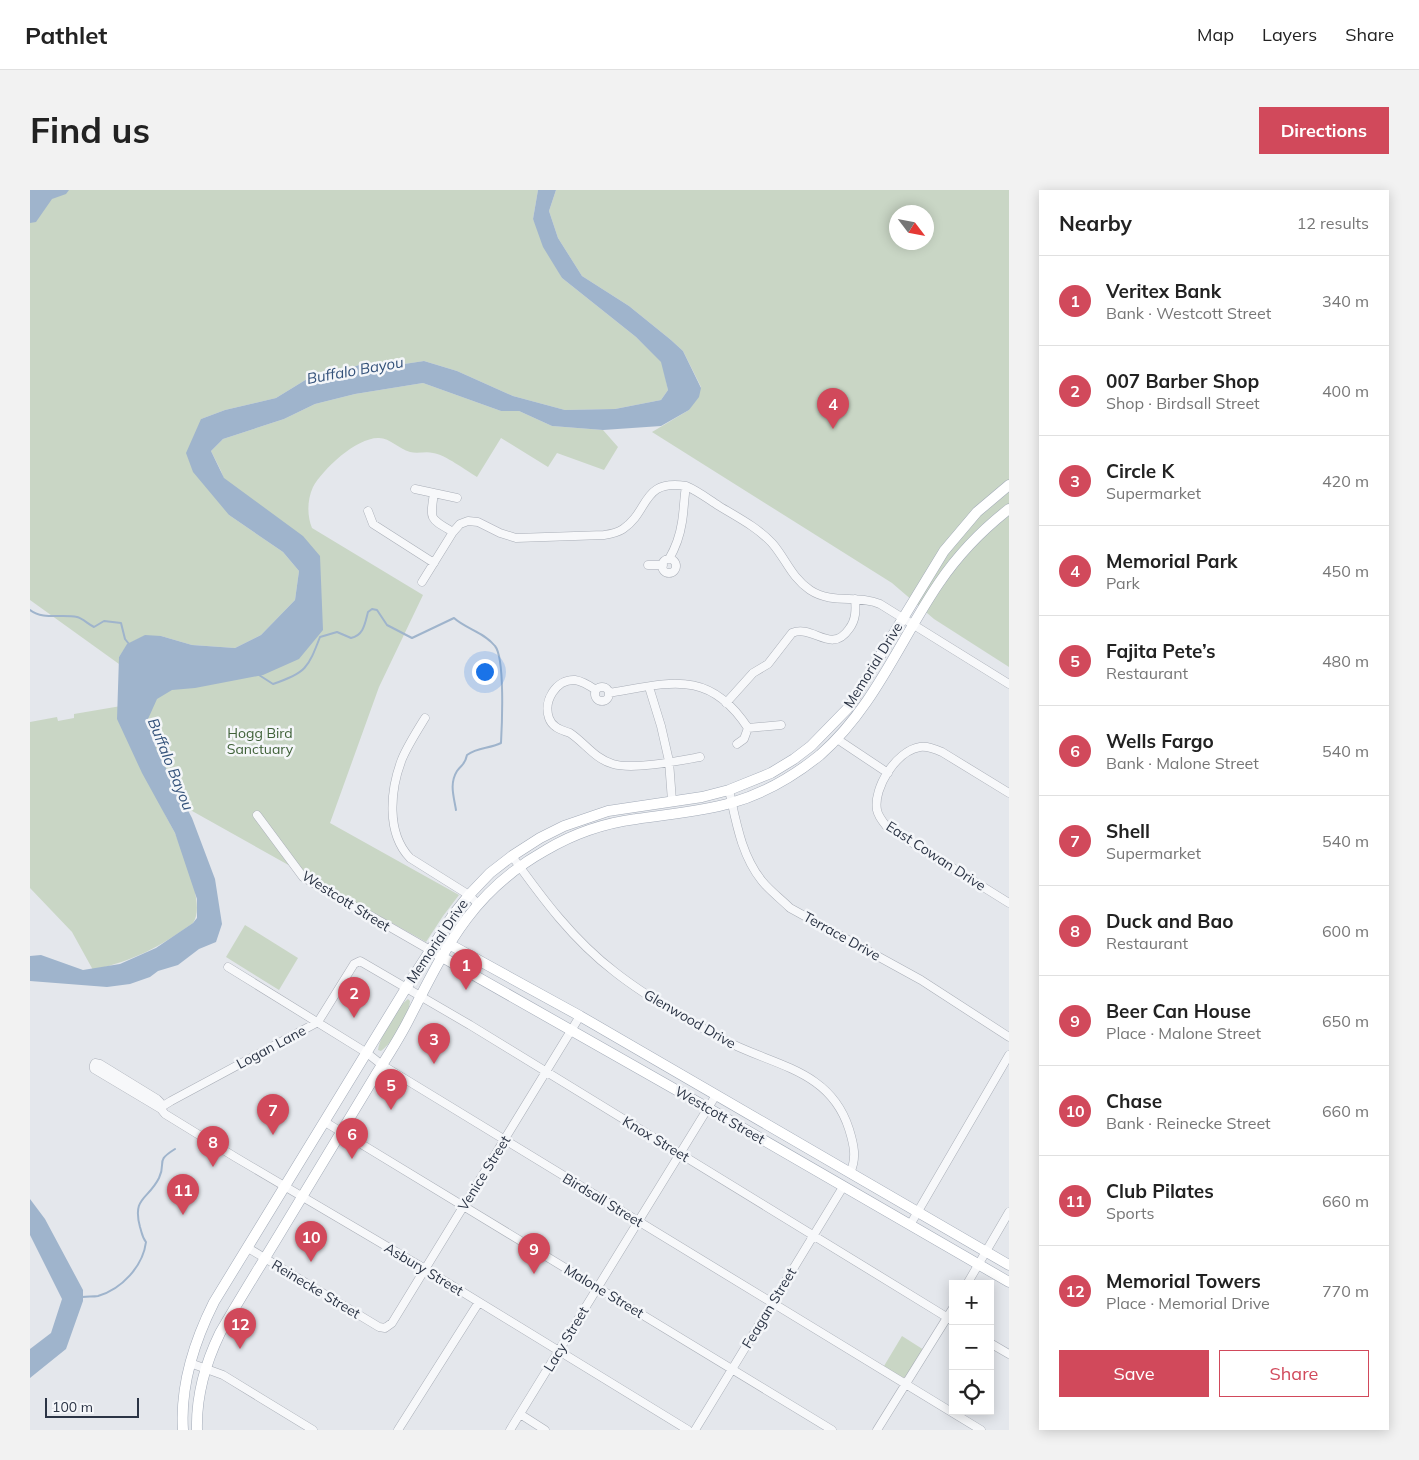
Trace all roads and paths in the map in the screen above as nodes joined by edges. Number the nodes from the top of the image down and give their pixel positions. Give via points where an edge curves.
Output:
1 (1009, 485) edge
2 (686, 486) junction
3 (415, 489) dead end
4 (434, 493) junction
5 (457, 498) dead end
6 (1009, 509) edge
7 (368, 511) dead end
8 (452, 532) junction
9 (670, 559) junction
10 (434, 563) junction
11 (648, 565) dead end
12 (663, 566) junction
13 (422, 582) dead end
14 (856, 599) junction
15 (903, 618) junction
16 (914, 624) junction
17 (1009, 684) edge
18 (648, 686) junction
19 (596, 690) junction
20 (609, 693) junction
21 (726, 703) junction
22 (848, 707) junction
23 (425, 718) dead end
24 (781, 725) dead end
25 (748, 728) junction
26 (837, 739) junction
27 (736, 744) dead end
28 (700, 757) dead end
29 (669, 761) junction
30 (771, 773) junction
31 (888, 773) junction
32 (777, 784) junction
33 (729, 790) junction
34 (1009, 794) edge
35 (672, 801) junction
36 (732, 803) junction
37 (674, 813) junction
38 (257, 815) dead end
39 (594, 816) junction
40 (564, 840) junction
41 (512, 856) junction
42 (520, 866) junction
43 (469, 895) junction
44 (1009, 903) edge
45 (478, 904) junction
46 (449, 944) junction
47 (430, 950) junction
48 (442, 955) junction
49 (358, 961) joint
50 (228, 967) dead end
51 (518, 982) junction
52 (406, 988) junction
53 (511, 994) junction
54 (420, 996) junction
55 (580, 1016) junction
56 (318, 1022) junction
57 (572, 1030) junction
58 (1009, 1036) edge
59 (367, 1053) junction
60 (1009, 1055) edge
61 (382, 1064) junction
62 (546, 1072) junction
63 (121, 1081) dead end
64 (716, 1094) junction
65 (708, 1108) junction
66 (161, 1109) junction
67 (325, 1122) junction
68 (341, 1132) junction
69 (505, 1139) junction
70 (679, 1153) junction
71 (850, 1173) junction
72 (285, 1186) junction
73 (843, 1186) junction
74 (302, 1197) junction
75 (464, 1206) junction
76 (918, 1212) junction
77 (1009, 1212) edge
78 (638, 1220) junction
79 (910, 1225) junction
80 (813, 1235) junction
81 (248, 1248) junction
82 (986, 1252) junction
83 (265, 1258) junction
84 (978, 1265) junction
85 (1009, 1265) edge
86 (425, 1269) junction
87 (969, 1280) edge
88 (1009, 1282) edge
89 (598, 1287) junction
90 (479, 1302) junction
91 (773, 1303) junction
92 (949, 1318) edge
93 (949, 1320) edge
94 (385, 1328) joint
95 (994, 1345) edge
96 (559, 1352) junction
97 (1009, 1354) edge
98 (190, 1363) junction
99 (205, 1368) junction
100 (732, 1369) junction
101 (905, 1384) junction
102 (520, 1414) junction
103 (183, 1430) edge
104 (197, 1430) edge
105 (313, 1430) edge
106 (398, 1430) edge
107 (510, 1430) edge
108 (545, 1430) edge
109 (688, 1430) edge
110 (695, 1430) edge
111 (832, 1430) edge
112 (877, 1430) edge
113 (980, 1430) edge

1 - 15 main road, Memorial Drive via 977,512 944,551
2 - 8 street via 660,487 652,492 628,525 604,536 516,538 472,520 460,524
2 - 9 street via 682,523
2 - 14 street via 756,529 773,544 791,572 812,591 836,600
3 - 4 street
4 - 5 street
4 - 8 street via 431,514 434,520
6 - 16 main road, Memorial Drive via 956,560
7 - 10 street via 373,524
8 - 10 street
9 - 12 street
9 - 12 street via 676,564 674,571 666,571
10 - 13 street
11 - 12 street
14 - 15 street via 872,601
14 - 21 street via 854,620 841,638 824,639 800,631 792,633 768,664 753,674
15 - 16 street
15 - 22 main road, Memorial Drive
16 - 17 street
16 - 26 main road, Memorial Drive via 868,701
18 - 20 street
18 - 21 street via 692,684
18 - 29 street
19 - 20 street via 604,686
19 - 20 street via 595,697 600,701 607,699
19 - 29 street via 576,680 562,682 548,703 550,720 611,764 625,766
21 - 25 street
22 - 26 main road via 847,716 835,731
22 - 30 main road, Memorial Drive via 811,746
23 - 43 street via 402,759 397,777 392,815 395,837 410,858
24 - 25 street
25 - 27 street via 744,740
26 - 31 street
26 - 32 main road, Memorial Drive via 802,769
28 - 29 street
29 - 35 street
30 - 32 main road
30 - 33 main road, Memorial Drive
31 - 34 street, East Cowan Drive via 909,751 919,747 931,748
31 - 44 street, East Cowan Drive via 877,796 877,812 887,826
32 - 36 main road, Memorial Drive
33 - 35 main road, Memorial Drive
33 - 36 street, Terrace Drive
35 - 37 main road
35 - 39 main road, Memorial Drive
36 - 37 main road, Memorial Drive
36 - 58 street, Terrace Drive via 747,857 766,886 790,908 921,980
37 - 40 main road, Memorial Drive via 612,823
38 - 47 street, Westcott Street via 303,876
39 - 40 main road via 590,824 571,830
39 - 41 main road, Memorial Drive via 564,826
40 - 42 main road, Memorial Drive
41 - 42 street, Glenwood Drive
41 - 43 main road, Memorial Drive
42 - 45 main road, Memorial Drive
42 - 71 street, Glenwood Drive via 549,907 614,972 724,1040 789,1066 820,1085 839,1106 847,1123 856,1157
43 - 45 street
43 - 47 main road, Memorial Drive
45 - 46 main road, Memorial Drive
46 - 47 main road
46 - 48 main road, Memorial Drive
46 - 51 main road, Westcott Street
47 - 48 main road, Westcott Street
47 - 52 main road, Memorial Drive
48 - 53 main road, Westcott Street
48 - 54 main road, Memorial Drive
49 - 52 street, Knox Street
49 - 56 street, Logan Lane
50 - 56 street, Birdsall Street
51 - 53 main road
51 - 55 main road, Westcott Street
52 - 54 street, Knox Street
52 - 59 main road, Memorial Drive
53 - 57 main road, Westcott Street
54 - 61 main road, Memorial Drive
54 - 62 street, Knox Street
55 - 57 street, Venice Street
55 - 64 main road, Westcott Street
56 - 59 street, Birdsall Street
56 - 66 street, Logan Lane
57 - 62 street, Venice Street
57 - 65 main road, Westcott Street
59 - 61 street, Birdsall Street
59 - 67 main road, Memorial Drive
60 - 76 street
61 - 68 main road, Memorial Drive
61 - 69 street, Birdsall Street
62 - 69 street, Venice Street
62 - 70 street, Knox Street
63 - 66 street, Asbury Street via 157,1099
64 - 65 street, Lacy Street
64 - 71 main road, Westcott Street
65 - 70 street, Lacy Street
65 - 73 main road, Westcott Street
66 - 72 street, Asbury Street via 212,1144
67 - 68 street, Malone Street
67 - 72 main road, Memorial Drive
68 - 74 main road, Memorial Drive
68 - 75 street, Malone Street
69 - 75 street, Venice Street
69 - 78 street, Birdsall Street
70 - 78 street, Lacy Street
70 - 80 street, Knox Street
71 - 73 main road
71 - 76 main road, Westcott Street
72 - 74 street, Asbury Street
72 - 81 main road, Memorial Drive
73 - 79 main road, Westcott Street
73 - 80 street, Feagan Street
74 - 83 main road, Memorial Drive
74 - 86 street, Asbury Street
75 - 86 street, Venice Street
75 - 89 street, Malone Street
76 - 79 street
76 - 82 main road, Westcott Street
77 - 82 street
78 - 89 street, Lacy Street
78 - 91 street, Birdsall Street
79 - 84 main road, Westcott Street
80 - 91 street, Feagan Street
80 - 92 street, Knox Street
81 - 83 street, Reinecke Street
81 - 98 main road, Memorial Drive via 208,1315
82 - 84 street
82 - 85 main road, Westcott Street
83 - 94 street, Reinecke Street
83 - 99 main road, Memorial Drive via 220,1333
84 - 87 street
84 - 88 main road, Westcott Street
86 - 90 street, Asbury Street
86 - 94 street, Venice Street via 392,1323
89 - 96 street, Lacy Street
89 - 100 street, Malone Street
90 - 96 street, Asbury Street
90 - 106 street
91 - 100 street, Feagan Street
91 - 101 street, Birdsall Street
93 - 101 street
95 - 97 street
96 - 102 street, Lacy Street
96 - 109 street, Asbury Street
98 - 99 street
98 - 103 main road, Memorial Drive via 184,1393
99 - 104 main road, Memorial Drive
99 - 105 street via 223,1375
100 - 110 street, Feagan Street
100 - 111 street, Malone Street
101 - 112 street
101 - 113 street, Birdsall Street
102 - 107 street, Lacy Street
102 - 108 street

